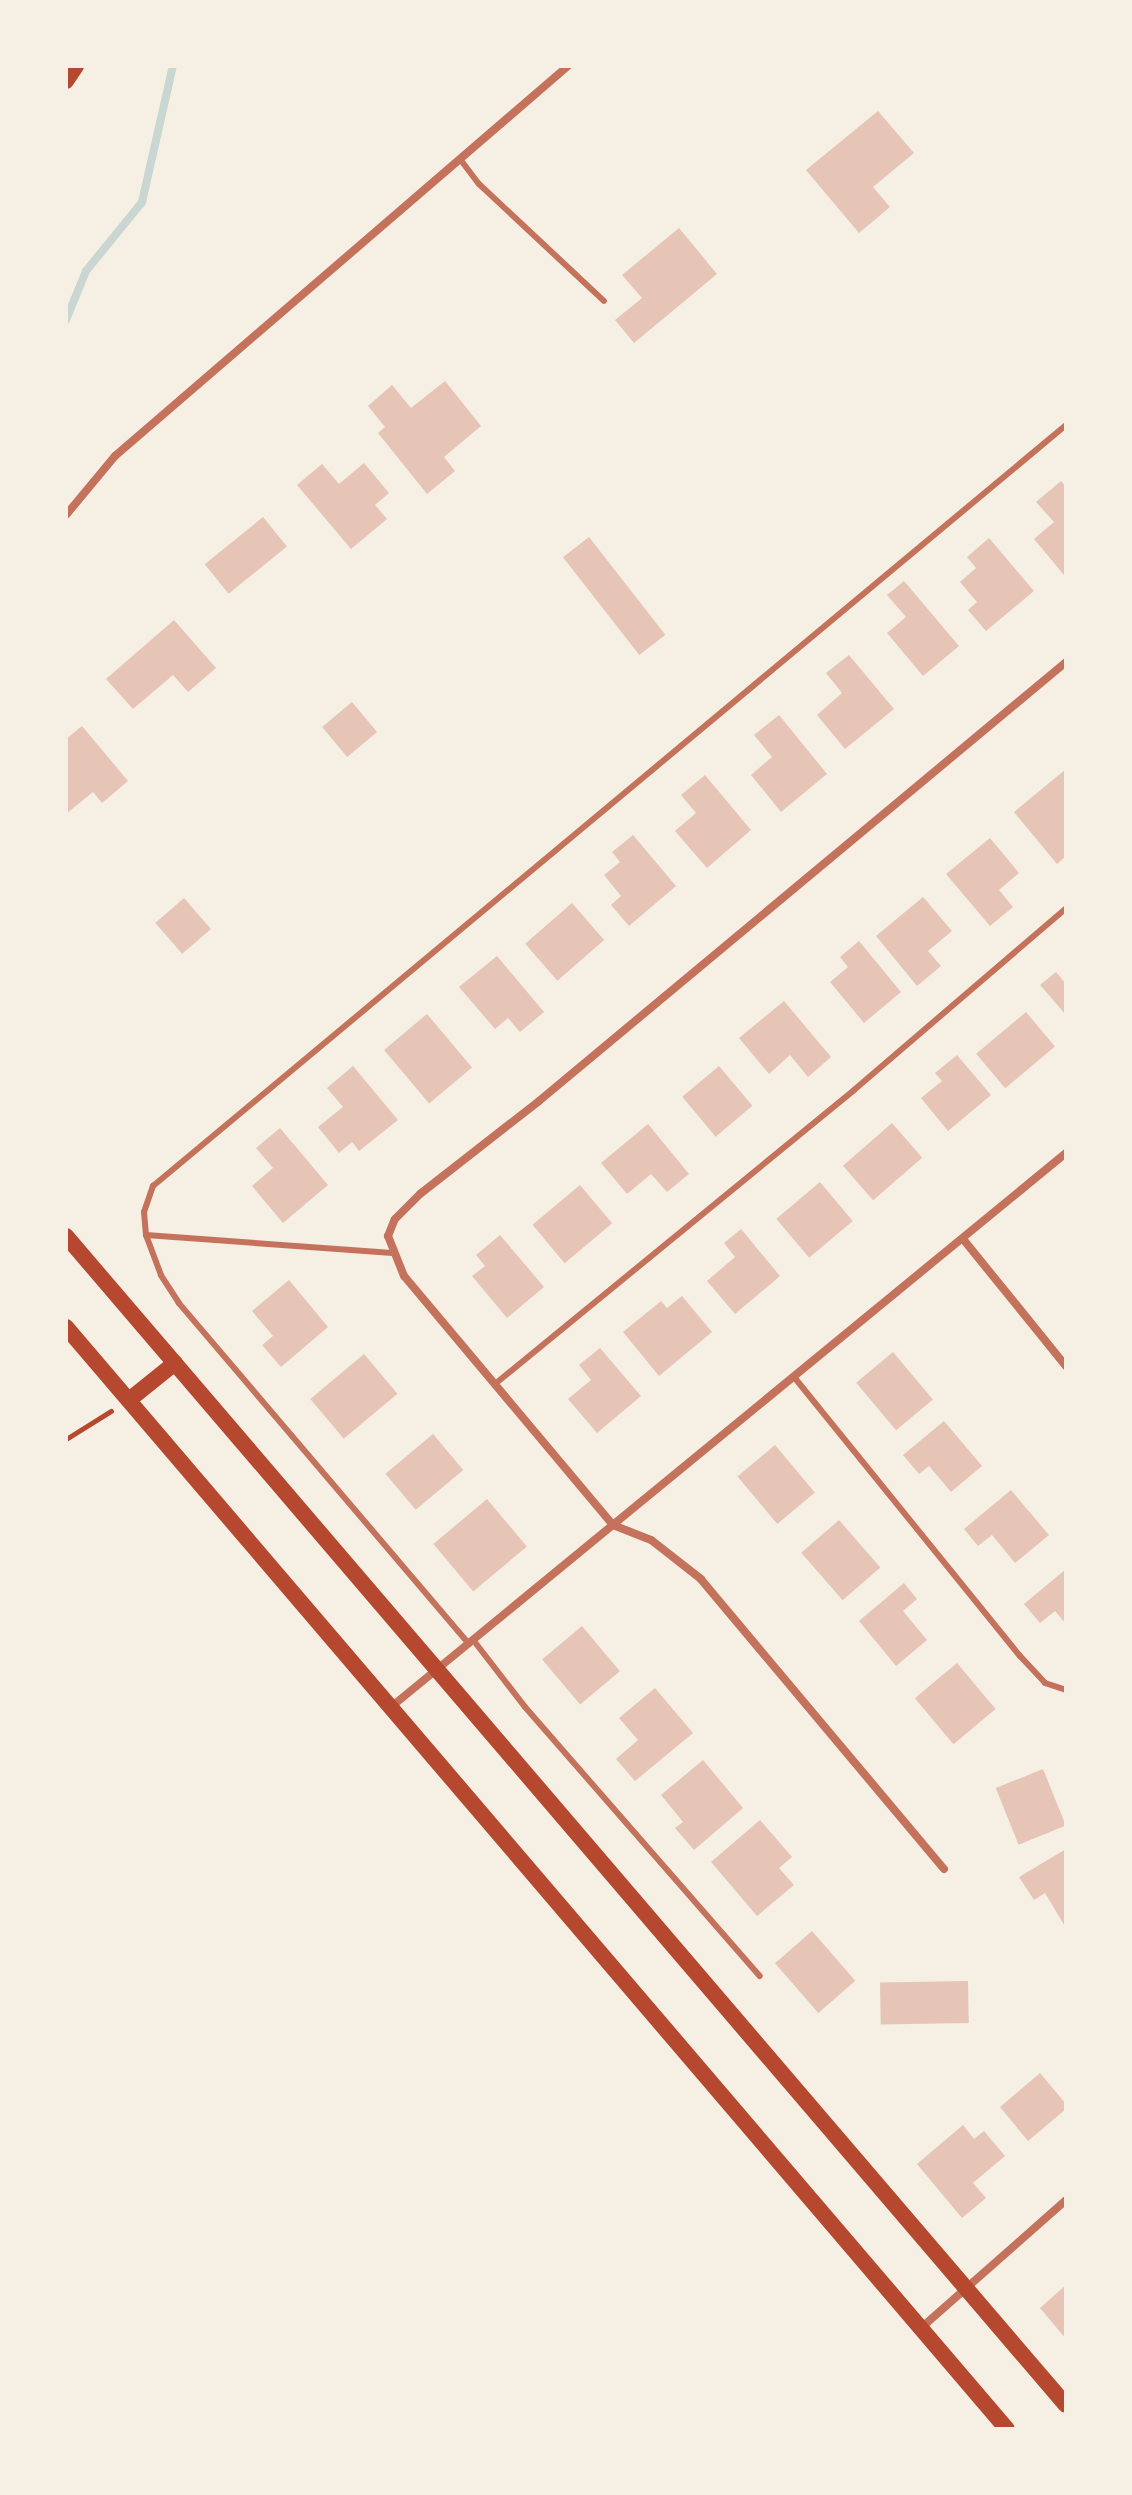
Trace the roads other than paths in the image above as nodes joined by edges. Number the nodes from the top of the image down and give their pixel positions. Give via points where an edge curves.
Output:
1 (76, 66) edge
2 (568, 66) edge
3 (66, 81) edge
4 (460, 159) junction
5 (604, 301) dead end
6 (1066, 425) edge
7 (66, 515) edge
8 (1066, 662) edge
9 (1066, 908) edge
10 (1066, 1153) edge
11 (146, 1235) junction
12 (66, 1236) edge
13 (963, 1239) junction
14 (392, 1253) junction
15 (66, 1327) edge
16 (175, 1363) junction
17 (1066, 1366) edge
18 (794, 1377) junction
19 (495, 1384) junction
20 (129, 1400) junction
21 (613, 1525) junction
22 (472, 1642) junction
23 (438, 1670) junction
24 (1066, 1690) edge
25 (391, 1707) junction
26 (944, 1869) dead end
27 (760, 1976) dead end
28 (1066, 2200) edge
29 (965, 2287) junction
30 (921, 2328) junction
31 (1066, 2405) edge
32 (1007, 2429) edge

1 - 3 main road
2 - 4 street
4 - 5 lane via 479,184
4 - 7 street via 115,456
6 - 11 lane via 166,1173 153,1186 144,1212
8 - 14 street via 420,1194 395,1219 388,1236
9 - 19 lane via 854,1090
10 - 13 street
11 - 14 lane
11 - 22 lane via 179,1303
12 - 16 main road
13 - 17 street
13 - 18 street
14 - 19 street via 404,1276
15 - 20 main road
16 - 20 main road
16 - 23 main road
18 - 21 street
18 - 24 lane via 1020,1656 1045,1683
19 - 21 street
20 - 25 main road
21 - 22 street
21 - 26 street via 651,1540 701,1579
22 - 23 street
22 - 27 lane
23 - 25 street
23 - 29 main road
25 - 30 main road
28 - 29 street
29 - 30 street
29 - 31 main road
30 - 32 main road

